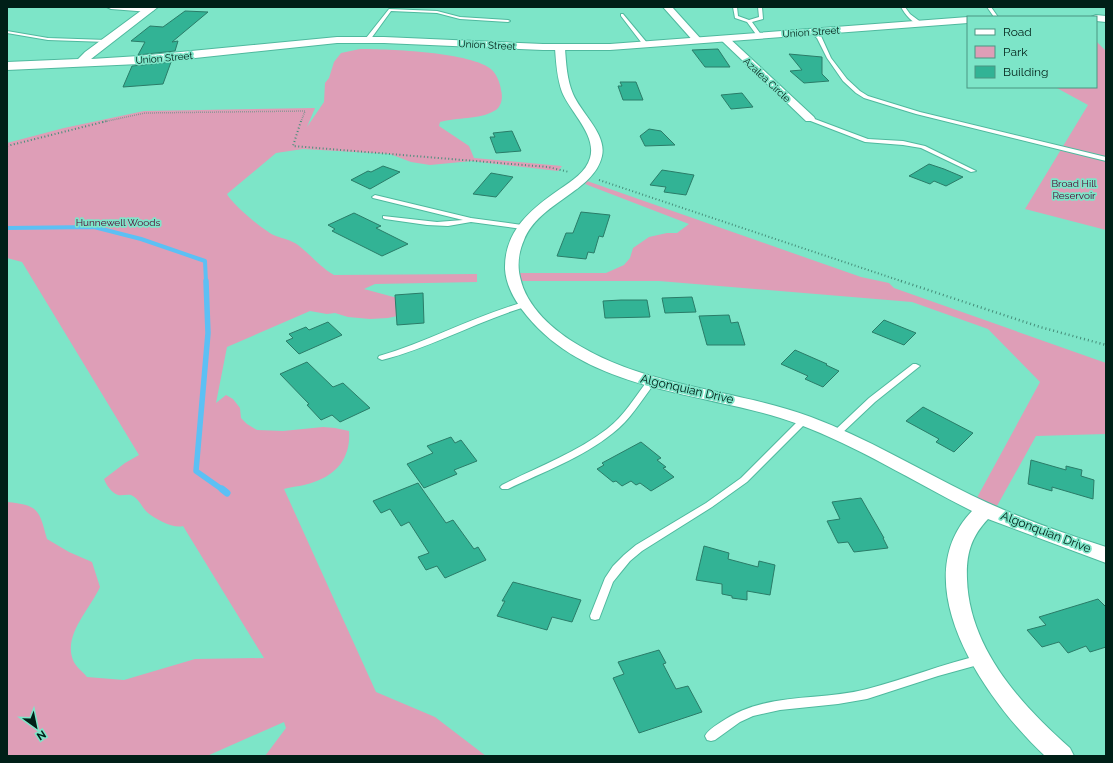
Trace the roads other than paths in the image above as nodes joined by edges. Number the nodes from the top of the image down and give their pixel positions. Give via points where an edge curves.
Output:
1 (111, 7) edge
2 (658, 7) edge
3 (667, 7) edge
4 (735, 7) edge
5 (760, 7) edge
6 (903, 7) edge
7 (989, 7) edge
8 (152, 8) edge
9 (622, 15) dead end
10 (995, 16) edge
11 (967, 20) edge
12 (508, 21) dead end
13 (749, 21) junction
14 (920, 24) junction
15 (7, 32) edge
16 (813, 32) junction
17 (760, 36) junction
18 (368, 39) junction
19 (725, 39) junction
20 (107, 41) junction
21 (692, 41) junction
22 (646, 45) junction
23 (560, 48) junction
24 (80, 64) junction
25 (7, 66) edge
26 (810, 119) joint
27 (1106, 159) edge
28 (972, 171) dead end
29 (375, 197) dead end
30 (385, 217) dead end
31 (471, 220) junction
32 (522, 228) junction
33 (525, 304) junction
34 (382, 358) dead end
35 (916, 366) dead end
36 (651, 382) junction
37 (804, 420) junction
38 (837, 433) junction
39 (505, 487) dead end
40 (986, 509) junction
41 (1106, 555) edge
42 (595, 616) dead end
43 (981, 660) junction
44 (711, 736) dead end
45 (1062, 756) edge

1 - 8 street
2 - 21 street
3 - 21 street
4 - 13 lane via 736,17
5 - 13 lane via 761,18
6 - 14 lane via 908,15
7 - 10 lane
8 - 20 street
9 - 22 lane
11 - 14 street, Union Street
12 - 18 lane via 460,18 437,12 390,10
13 - 17 lane
14 - 16 street, Union Street
15 - 20 lane via 48,39
16 - 17 street, Union Street
16 - 27 lane via 819,37 829,58 845,80 866,97 904,110
17 - 19 street, Union Street
18 - 23 street, Union Street
18 - 24 street, Union Street
19 - 21 street, Union Street
19 - 26 street, Azalea Circle
20 - 24 street
21 - 22 street, Union Street
22 - 23 street, Union Street
23 - 32 street, Algonquian Drive via 567,91 595,139 597,157 585,176 536,211
24 - 25 street, Union Street
26 - 28 lane via 867,141 923,147
29 - 31 lane
30 - 31 lane via 433,224
31 - 32 lane
32 - 33 street, Algonquian Drive via 514,248 512,268 514,280
33 - 34 lane
33 - 36 street, Algonquian Drive via 548,329 573,348 608,367
35 - 38 lane via 877,395
36 - 37 street, Algonquian Drive via 754,404
36 - 39 lane via 610,431
37 - 38 street, Algonquian Drive
37 - 42 lane via 739,484 627,558 609,581
38 - 40 street, Algonquian Drive
40 - 41 street, Algonquian Drive
40 - 43 street, Algonquian Drive via 965,534 956,568 960,609
43 - 44 lane via 840,700 766,707 739,717
43 - 45 street, Algonquian Drive via 998,688 1021,716

